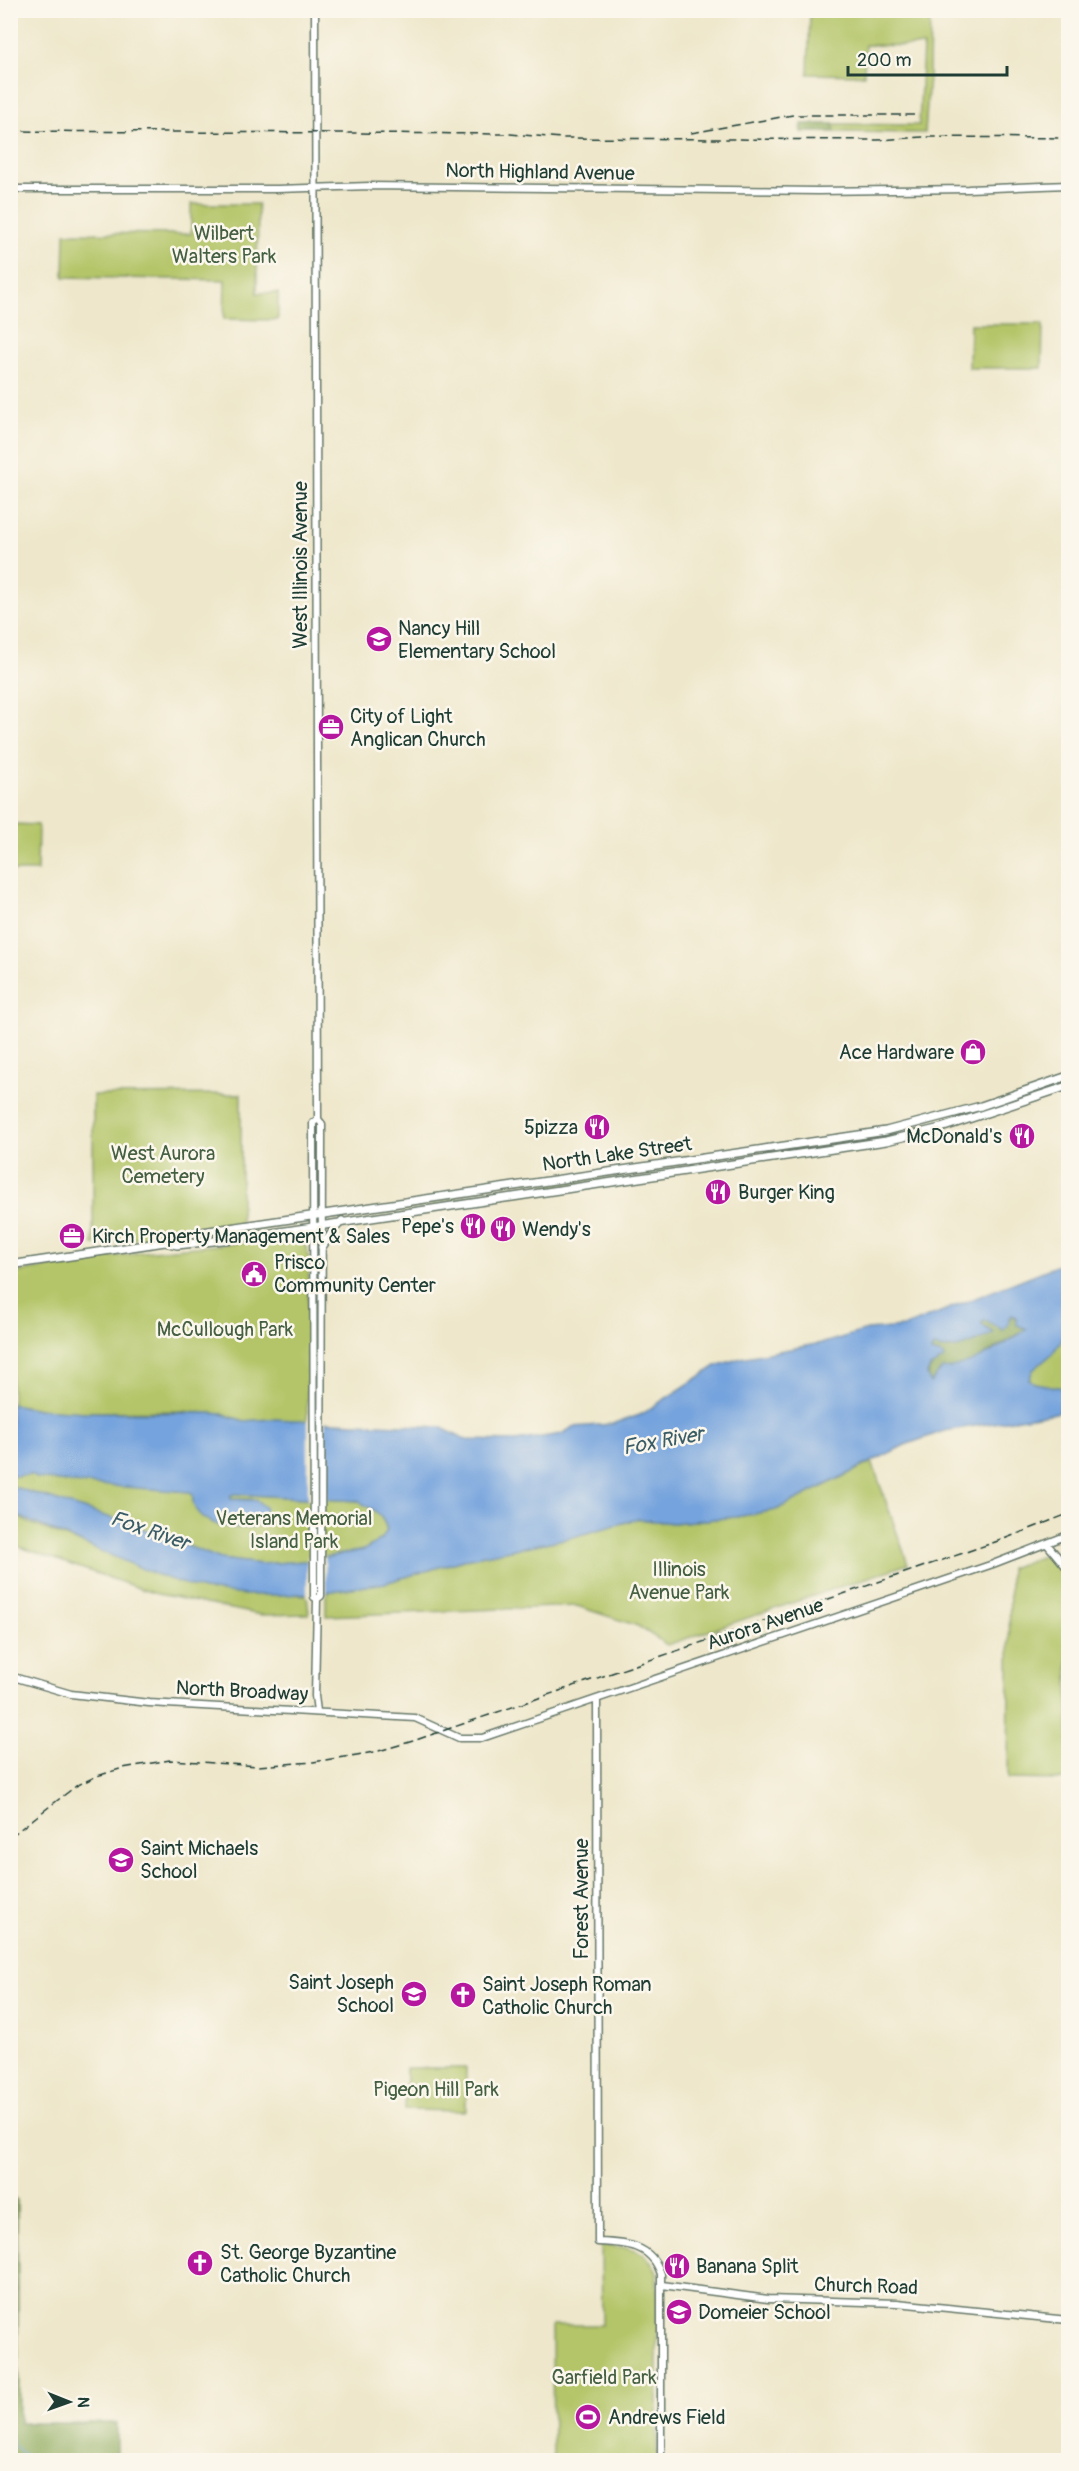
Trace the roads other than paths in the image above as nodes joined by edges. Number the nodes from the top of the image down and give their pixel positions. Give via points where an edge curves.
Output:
1 (315, 10) edge
2 (1068, 185) edge
3 (10, 189) edge
4 (316, 189) junction
5 (1068, 1076) edge
6 (1068, 1086) edge
7 (318, 1119) junction
8 (322, 1213) junction
9 (312, 1215) junction
10 (342, 1221) junction
11 (322, 1224) junction
12 (313, 1226) junction
13 (165, 1242) junction
14 (322, 1247) junction
15 (10, 1265) edge
16 (318, 1416) junction
17 (1068, 1535) edge
18 (1047, 1544) junction
19 (1068, 1569) edge
20 (10, 1676) edge
21 (597, 1699) junction
22 (317, 1711) junction
23 (470, 1739) joint
24 (662, 2285) junction
25 (1068, 2320) edge
26 (661, 2460) edge

1 - 4 main road, West Illinois Avenue
2 - 4 main road, North Highland Avenue via 828,191 370,186
3 - 4 main road, North Highland Avenue
4 - 7 main road, West Illinois Avenue
5 - 8 main road, North Lake Street via 981,1106 886,1131
6 - 10 main road, North Lake Street via 941,1128 886,1141
7 - 8 main road, West Illinois Avenue via 322,1124
7 - 9 main road, West Illinois Avenue via 313,1123
8 - 9 main road, North Lake Street
8 - 11 main road, West Illinois Avenue
9 - 12 main road, West Illinois Avenue
9 - 13 main road, North Lake Street via 175,1236
10 - 11 main road, North Lake Street
10 - 14 main road
11 - 12 main road, North Lake Street
11 - 14 main road, West Illinois Avenue
12 - 13 main road, North Lake Street via 204,1243
12 - 16 main road, West Illinois Avenue
13 - 15 main road, North Lake Street
14 - 16 main road, West Illinois Avenue
16 - 22 main road, West Illinois Avenue via 317,1556 321,1596
17 - 18 main road, Aurora Avenue
18 - 19 main road
18 - 21 main road, Aurora Avenue
20 - 22 main road, North Broadway via 71,1694 103,1698
21 - 23 main road, Aurora Avenue via 525,1725
21 - 24 main road, Forest Avenue via 598,2242 629,2243 641,2248 657,2265
22 - 23 main road, North Broadway via 415,1718
24 - 25 main road, Church Road via 768,2299 897,2303
24 - 26 main road

